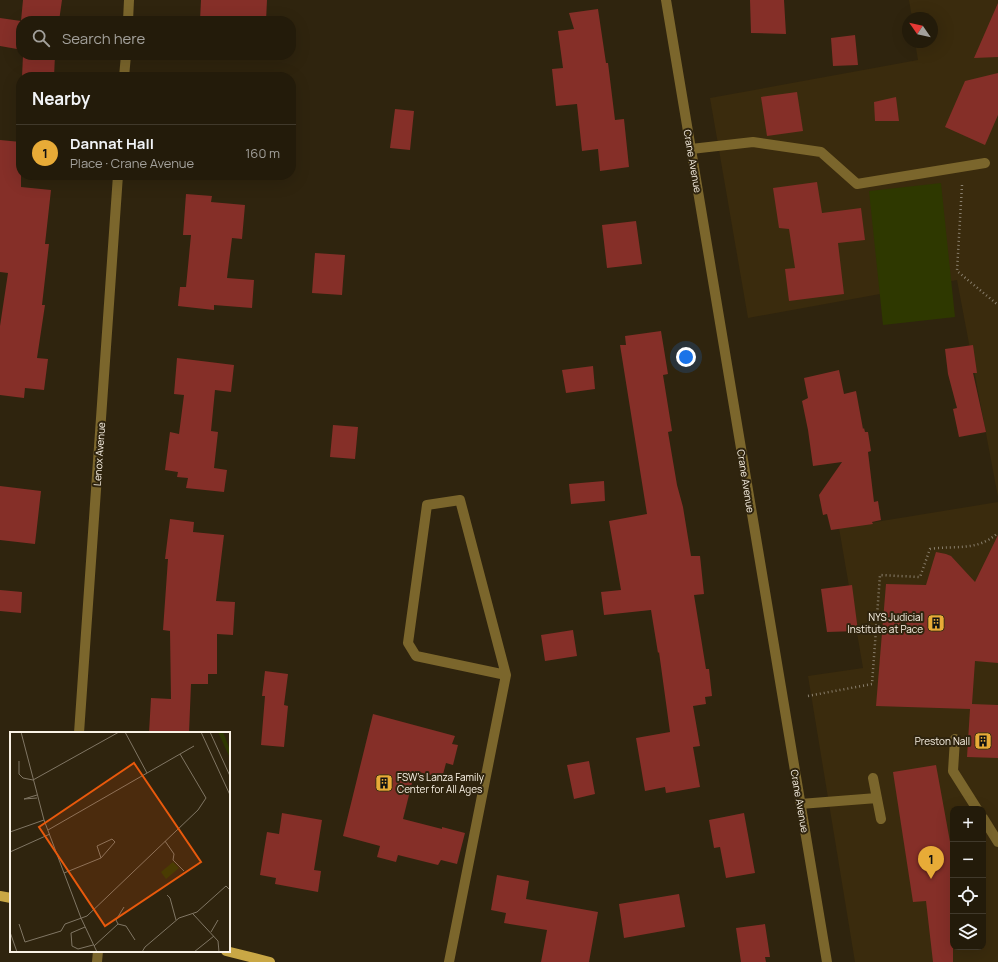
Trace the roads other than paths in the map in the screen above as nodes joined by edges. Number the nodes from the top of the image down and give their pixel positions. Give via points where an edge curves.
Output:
1 (130, 0) edge
2 (666, 0) edge
3 (128, 16) edge
4 (126, 60) edge
5 (124, 72) edge
6 (691, 149) junction
7 (985, 163) dead end
8 (118, 180) edge
9 (506, 675) junction
10 (79, 732) edge
11 (955, 739) dead end
12 (873, 778) dead end
13 (877, 798) junction
14 (800, 804) junction
15 (975, 806) edge
16 (881, 819) dead end
17 (986, 823) edge
18 (998, 842) edge
19 (0, 896) edge
20 (10, 898) edge
21 (98, 952) edge
22 (230, 952) edge
23 (97, 962) edge
24 (270, 962) edge
25 (448, 962) edge
26 (827, 962) edge

1 - 3 street
2 - 6 street, Crane Avenue
4 - 5 street
6 - 7 street via 753,142 820,152 857,184
6 - 14 street, Crane Avenue
8 - 10 street, Lenox Avenue
9 - 9 street via 460,500 427,505 408,642 416,656
9 - 25 street
11 - 15 street via 954,771
12 - 13 street
13 - 14 street
13 - 16 street
14 - 26 street, Crane Avenue
17 - 18 street
19 - 20 main road
21 - 23 street
22 - 24 main road

